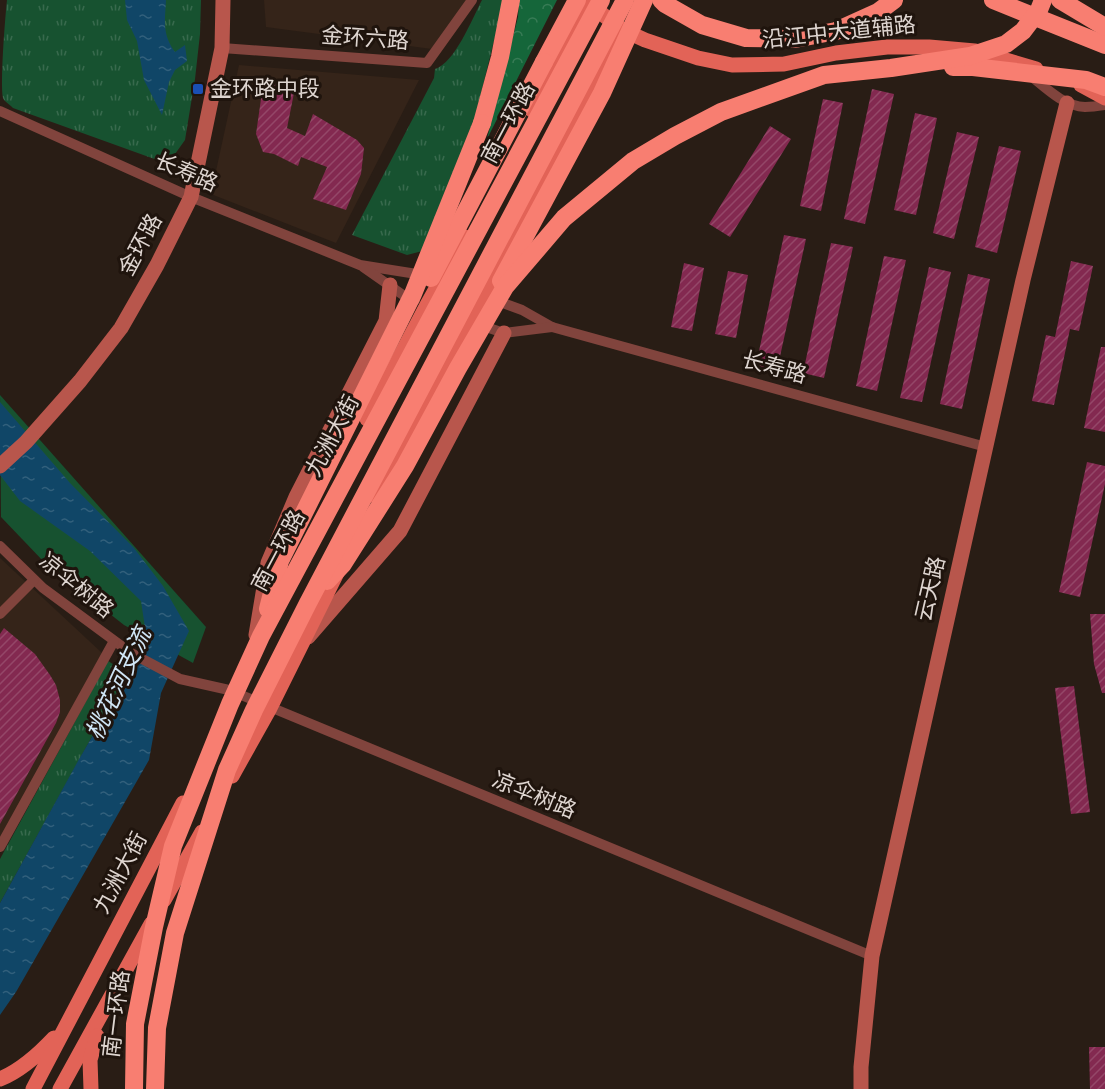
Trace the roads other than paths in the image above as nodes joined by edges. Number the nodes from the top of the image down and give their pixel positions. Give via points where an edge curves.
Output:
1 (223, 0) edge
2 (472, 0) edge
3 (511, 0) edge
4 (625, 0) edge
5 (644, 0) edge
6 (661, 0) edge
7 (894, 0) edge
8 (993, 0) edge
9 (1043, 0) edge
10 (1060, 0) edge
11 (588, 1) edge
12 (1105, 27) edge
13 (621, 29) junction
14 (1105, 45) edge
15 (222, 48) junction
16 (1018, 63) junction
17 (891, 68) junction
18 (1105, 87) edge
19 (1105, 98) edge
20 (1067, 103) junction
21 (1105, 105) edge
22 (0, 111) edge
23 (191, 197) junction
24 (360, 265) junction
25 (440, 280) junction
26 (390, 285) junction
27 (483, 296) junction
28 (427, 305) junction
29 (471, 322) junction
30 (552, 327) junction
31 (504, 333) junction
32 (986, 447) junction
33 (0, 466) edge
34 (369, 511) junction
35 (0, 546) edge
36 (293, 561) junction
37 (34, 580) junction
38 (308, 603) junction
39 (0, 615) edge
40 (259, 636) junction
41 (114, 641) junction
42 (300, 646) junction
43 (229, 690) junction
44 (270, 708) junction
45 (0, 847) edge
46 (872, 956) junction
47 (107, 1004) junction
48 (68, 1023) junction
49 (0, 1079) edge
50 (33, 1089) edge
51 (60, 1089) edge
52 (91, 1089) edge
53 (134, 1089) edge
54 (155, 1089) edge
55 (861, 1089) edge

1 - 15 street, 金环路
2 - 15 street, 金环六路 via 427,63
3 - 40 highway, bridge via 483,123 413,294 280,561
4 - 38 highway, 南一环路, bridge
5 - 34 highway, bridge via 602,93 531,225 403,461
6 - 7 highway via 702,25 724,32 746,38 795,39 836,31 878,12
8 - 14 highway
9 - 17 highway, bridge via 1023,31 1006,44 970,56
10 - 12 highway
11 - 13 main road, 沿江中大道辅路
11 - 25 main road, 九洲大街
11 - 36 highway, bridge via 324,480
11 - 40 highway, 南一环路, bridge via 565,70
13 - 16 main road, 沿江中大道辅路 via 698,58 732,66 784,64 887,47 975,51
13 - 27 main road
15 - 23 street, 金环路
16 - 19 main road, 沿江中大道辅路 via 1072,80
16 - 20 street
17 - 18 highway, bridge via 973,67 1086,80
17 - 38 highway, bridge via 824,75 721,112 633,161 564,218 505,287 405,466 343,564
20 - 21 street via 1085,107
20 - 32 street, 云天路
22 - 23 street, 长寿路
23 - 24 street, 长寿路
23 - 33 street, 金环路 via 121,328 80,381
24 - 25 street, 长寿路
24 - 26 street, 长寿路
25 - 27 street, 长寿路
25 - 28 main road, 九洲大街
26 - 28 street, 长寿路
26 - 40 street via 386,321 296,497 268,562
27 - 29 main road
27 - 30 street, 长寿路 via 522,310
28 - 29 street, 长寿路
28 - 36 main road, 九洲大街
29 - 31 street, 长寿路
29 - 34 main road
30 - 31 street, 长寿路
30 - 32 street, 长寿路
31 - 42 street via 400,531
32 - 46 street, 云天路
34 - 42 main road
35 - 37 street, 凉伞树路
36 - 40 main road, 九洲大街
37 - 39 street
37 - 41 street, 凉伞树路
38 - 54 highway, 南一环路, bridge via 227,770 175,933 157,1028
40 - 43 main road, 九洲大街
40 - 53 highway, 南一环路, bridge via 173,846 135,1024
41 - 43 street, 凉伞树路 via 180,679
41 - 45 street
42 - 44 main road
43 - 44 street, 凉伞树路
43 - 48 main road, 九洲大街 via 182,804
44 - 46 street, 凉伞树路
44 - 47 main road
46 - 55 street, 云天路
47 - 51 main road
47 - 52 main road via 90,1060
48 - 49 main road via 45,1048
48 - 50 main road, 九洲大街

